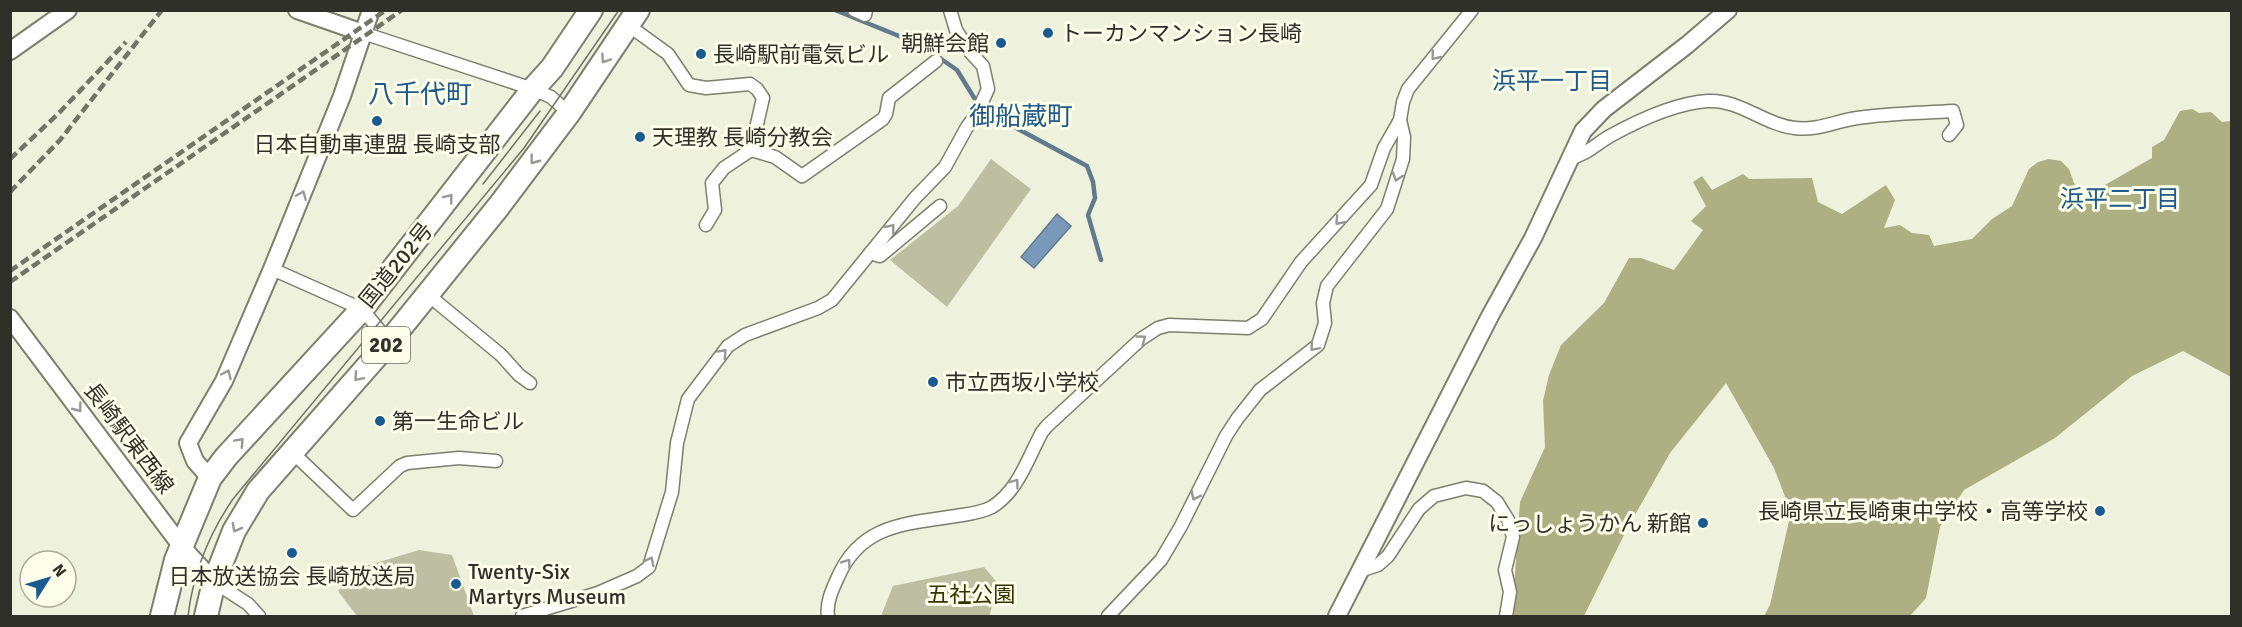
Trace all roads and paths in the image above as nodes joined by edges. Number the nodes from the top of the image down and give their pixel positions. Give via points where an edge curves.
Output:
1 (68, 10) edge
2 (297, 10) edge
3 (371, 10) edge
4 (591, 10) edge
5 (854, 10) edge
6 (867, 10) edge
7 (950, 10) edge
8 (1472, 10) edge
9 (1728, 10) edge
10 (633, 18) edge
11 (363, 33) junction
12 (10, 51) edge
13 (936, 61) dead end
14 (533, 88) junction
15 (569, 113) junction
16 (1400, 120) junction
17 (1949, 135) dead end
18 (751, 150) junction
19 (1570, 158) junction
20 (940, 207) dead end
21 (706, 225) dead end
22 (870, 253) junction
23 (272, 269) junction
24 (427, 294) junction
25 (362, 309) junction
26 (10, 318) edge
27 (389, 342) junction
28 (530, 383) dead end
29 (292, 452) junction
30 (496, 461) dead end
31 (210, 478) junction
32 (182, 547) junction
33 (1360, 571) junction
34 (214, 582) junction
35 (248, 604) junction
36 (162, 616) edge
37 (206, 616) edge
38 (243, 616) edge
39 (259, 616) edge
40 (522, 616) edge
41 (828, 616) edge
42 (1108, 616) edge
43 (1337, 616) edge
44 (1506, 616) edge

1 - 12 street
2 - 11 street
3 - 11 street
4 - 14 highway, 国道202号 / 202 via 552,68
5 - 6 street via 865,15
22 -> 7 street via 945,167 988,89 984,66 956,30
8 -> 16 street via 1408,89
9 - 19 street via 1591,121
10 -> 15 highway, 国道202号 / 202
10 - 18 street via 668,54 689,86 750,84 757,89 763,98
11 - 14 street
23 -> 11 street via 342,96
13 - 18 street via 889,98 883,118 802,176 775,157
14 - 15 street
25 -> 14 highway, 国道202号 / 202
15 -> 24 highway, 国道202号 / 202
16 - 41 street via 1384,148 1371,185 1301,262 1263,319 1248,328 1169,325 1141,339 1047,426 1017,481 990,508 903,525 861,544 842,569 831,593
16 -> 42 street via 1403,159 1387,209 1327,286 1323,303 1325,323 1318,345 1260,390 1237,419 1161,560
17 - 19 street via 1957,125 1953,111 1857,118 1796,129 1710,101 1654,115
18 - 21 street via 724,168 712,183 715,210
19 - 33 street
20 - 22 street via 880,256
40 -> 22 street via 598,592 637,576 648,567 672,492 687,399 728,346 745,335 832,300
23 - 25 street
31 -> 23 street via 195,461 188,443 224,381
24 - 27 highway, 国道202号 / 202
24 - 28 street
25 - 27 street
31 -> 25 highway, 国道202号 / 202
26 -> 32 street, 長崎駅東西線
27 -> 29 highway, 国道202号 / 202
29 - 30 street via 353,510 407,463 459,458
29 -> 34 highway, 国道202号 / 202 via 258,491 234,531
31 - 32 highway, 国道202号 / 202
32 - 34 street, 長崎駅東西線
32 - 36 highway, 国道202号 / 202
33 - 43 street
33 - 44 street via 1378,565 1388,556 1419,509 1434,496 1466,488 1483,491 1497,502 1513,537 1505,570 1510,592
34 - 35 street
34 - 37 highway, 国道202号 / 202
35 - 38 street
35 - 39 street

